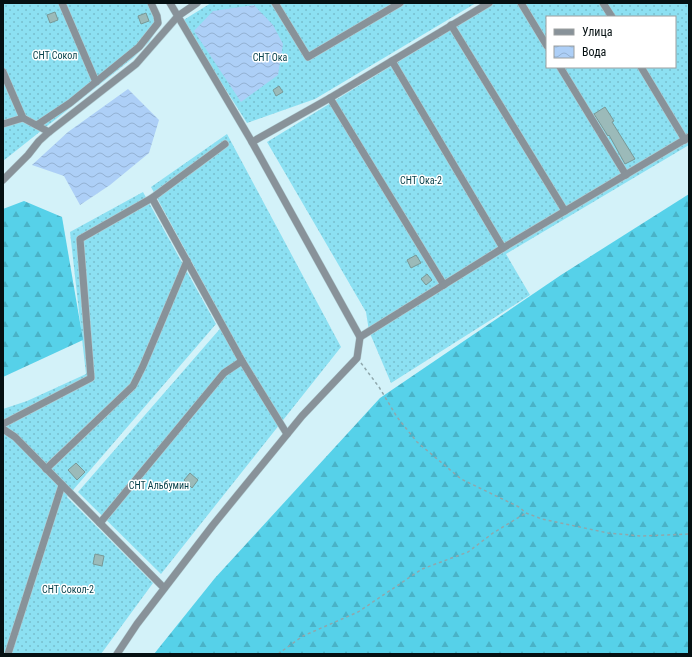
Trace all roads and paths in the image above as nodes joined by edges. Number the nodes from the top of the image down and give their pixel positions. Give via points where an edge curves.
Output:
1 (62, 3) edge
2 (151, 3) edge
3 (197, 3) edge
4 (275, 3) edge
5 (400, 3) edge
6 (489, 3) edge
7 (521, 3) edge
8 (603, 3) edge
9 (173, 5) edge
10 (178, 16) junction
11 (611, 16) edge
12 (451, 25) junction
13 (546, 44) edge
14 (392, 61) junction
15 (561, 68) edge
16 (642, 68) edge
17 (3, 72) edge
18 (96, 82) junction
19 (330, 98) junction
20 (23, 118) junction
21 (3, 124) edge
22 (37, 125) junction
23 (49, 132) junction
24 (687, 139) edge
25 (252, 142) junction
26 (225, 144) dead end
27 (626, 175) junction
28 (3, 180) edge
29 (152, 198) junction
30 (565, 211) junction
31 (503, 248) junction
32 (187, 261) junction
33 (444, 285) junction
34 (360, 337) junction
35 (357, 358) junction
36 (242, 361) junction
37 (3, 424) edge
38 (3, 429) edge
39 (287, 434) junction
40 (46, 469) junction
41 (62, 485) junction
42 (526, 513) junction
43 (100, 523) junction
44 (689, 534) edge
45 (164, 588) junction
46 (8, 654) edge
47 (117, 654) edge
48 (278, 654) edge

1 - 18 street
2 - 18 street via 158,23 139,47
3 - 10 street
4 - 5 street via 308,57
6 - 12 street
7 - 13 street
8 - 11 street
9 - 10 street
10 - 23 street via 136,64
10 - 25 street
12 - 14 street
12 - 30 street
14 - 19 street
14 - 31 street
15 - 27 street
16 - 24 street
17 - 20 street
18 - 22 street
19 - 25 street
19 - 33 street
20 - 21 street
20 - 22 street
22 - 23 street
23 - 28 street
24 - 27 street
25 - 34 street
26 - 29 street
27 - 30 street
29 - 32 street
29 - 37 street via 80,239 92,378
30 - 31 street
31 - 33 street
32 - 36 street
32 - 40 street via 133,386
33 - 34 street
34 - 35 street
35 - 39 street
35 - 42 path via 417,442 461,479
36 - 39 street
36 - 43 street via 224,373
38 - 40 street via 15,437
39 - 45 street via 212,524
40 - 41 street
41 - 43 street
41 - 46 street
42 - 44 path via 608,534
42 - 48 path via 468,552 422,569 358,612 303,636
43 - 45 street
45 - 47 street

